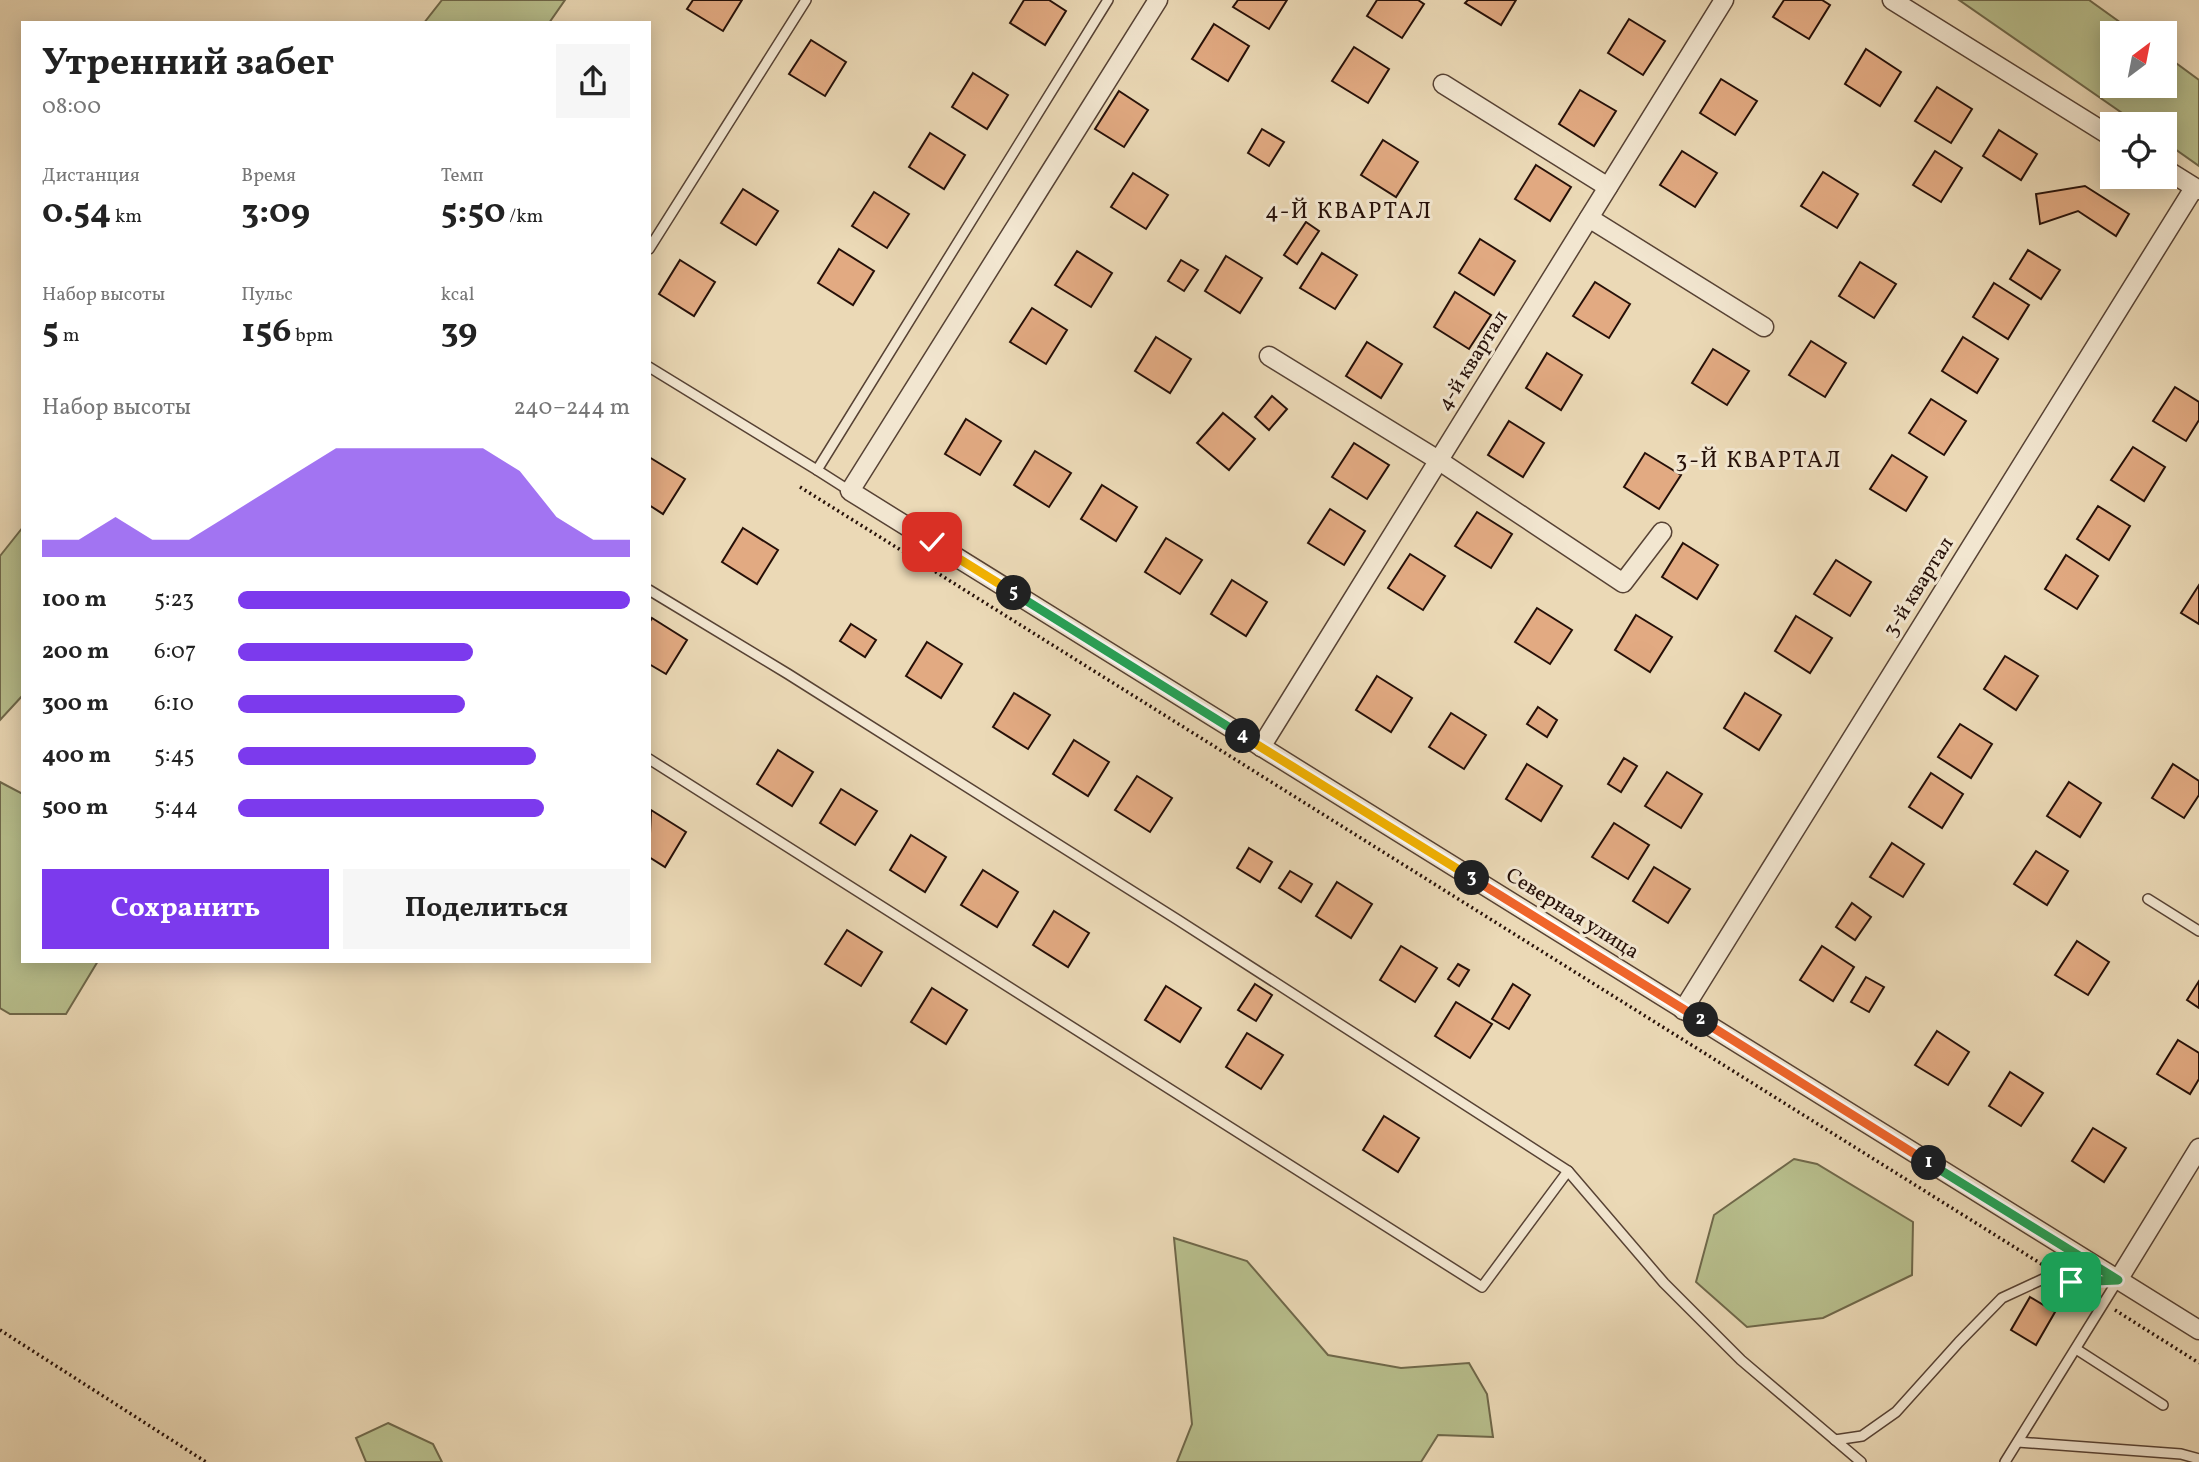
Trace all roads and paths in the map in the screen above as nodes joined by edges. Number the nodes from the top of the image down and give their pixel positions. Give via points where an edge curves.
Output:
1 (806, 0) edge
2 (1108, 0) edge
3 (1158, 0) edge
4 (1724, 0) edge
5 (1892, 0) edge
6 (1443, 84) dead end
7 (2100, 130) edge
8 (2177, 176) edge
9 (1608, 187) junction
10 (2197, 189) edge
11 (1588, 218) junction
12 (651, 246) edge
13 (1764, 327) dead end
14 (1269, 356) dead end
15 (651, 368) edge
16 (1438, 460) junction
17 (817, 470) junction
18 (800, 487) dead end
19 (850, 491) junction
20 (1662, 532) dead end
21 (651, 591) edge
22 (1261, 747) junction
23 (651, 759) edge
24 (2148, 900) dead end
25 (2199, 931) edge
26 (1683, 1010) junction
27 (2199, 1148) edge
28 (1568, 1171) junction
29 (2118, 1280) junction
30 (2071, 1282) junction
31 (2105, 1303) junction
32 (0, 1329) edge
33 (2199, 1330) edge
34 (2076, 1349) junction
35 (2199, 1363) edge
36 (2163, 1405) dead end
37 (1835, 1440) junction
38 (2018, 1442) junction
39 (2199, 1459) edge
40 (206, 1462) edge
41 (1861, 1462) edge
42 (2005, 1462) edge

1 - 12 lane
2 - 17 lane
3 - 19 street
4 - 9 street, 4-й квартал
5 - 7 street
6 - 9 street
8 - 10 street
9 - 11 street, 4-й квартал
10 - 26 street, 3-й квартал
11 - 13 street
11 - 16 street, 4-й квартал
14 - 16 street
15 - 17 lane
16 - 20 street via 1623,583
16 - 22 street, 4-й квартал
17 - 19 lane
18 - 30 path
19 - 22 street, Северная улица
21 - 28 lane via 1167,912
22 - 26 street, Северная улица
23 - 28 lane via 1482,1287
24 - 25 lane
26 - 29 street, Северная улица
27 - 29 street
28 - 37 lane via 1664,1283 1741,1360
29 - 30 lane
29 - 31 lane
29 - 33 street, Северная улица
30 - 37 lane via 2043,1279 2002,1298 1896,1412 1862,1436
31 - 34 lane
31 - 35 path
32 - 40 path
34 - 36 lane
34 - 38 lane
37 - 41 lane
38 - 39 lane
38 - 42 lane

